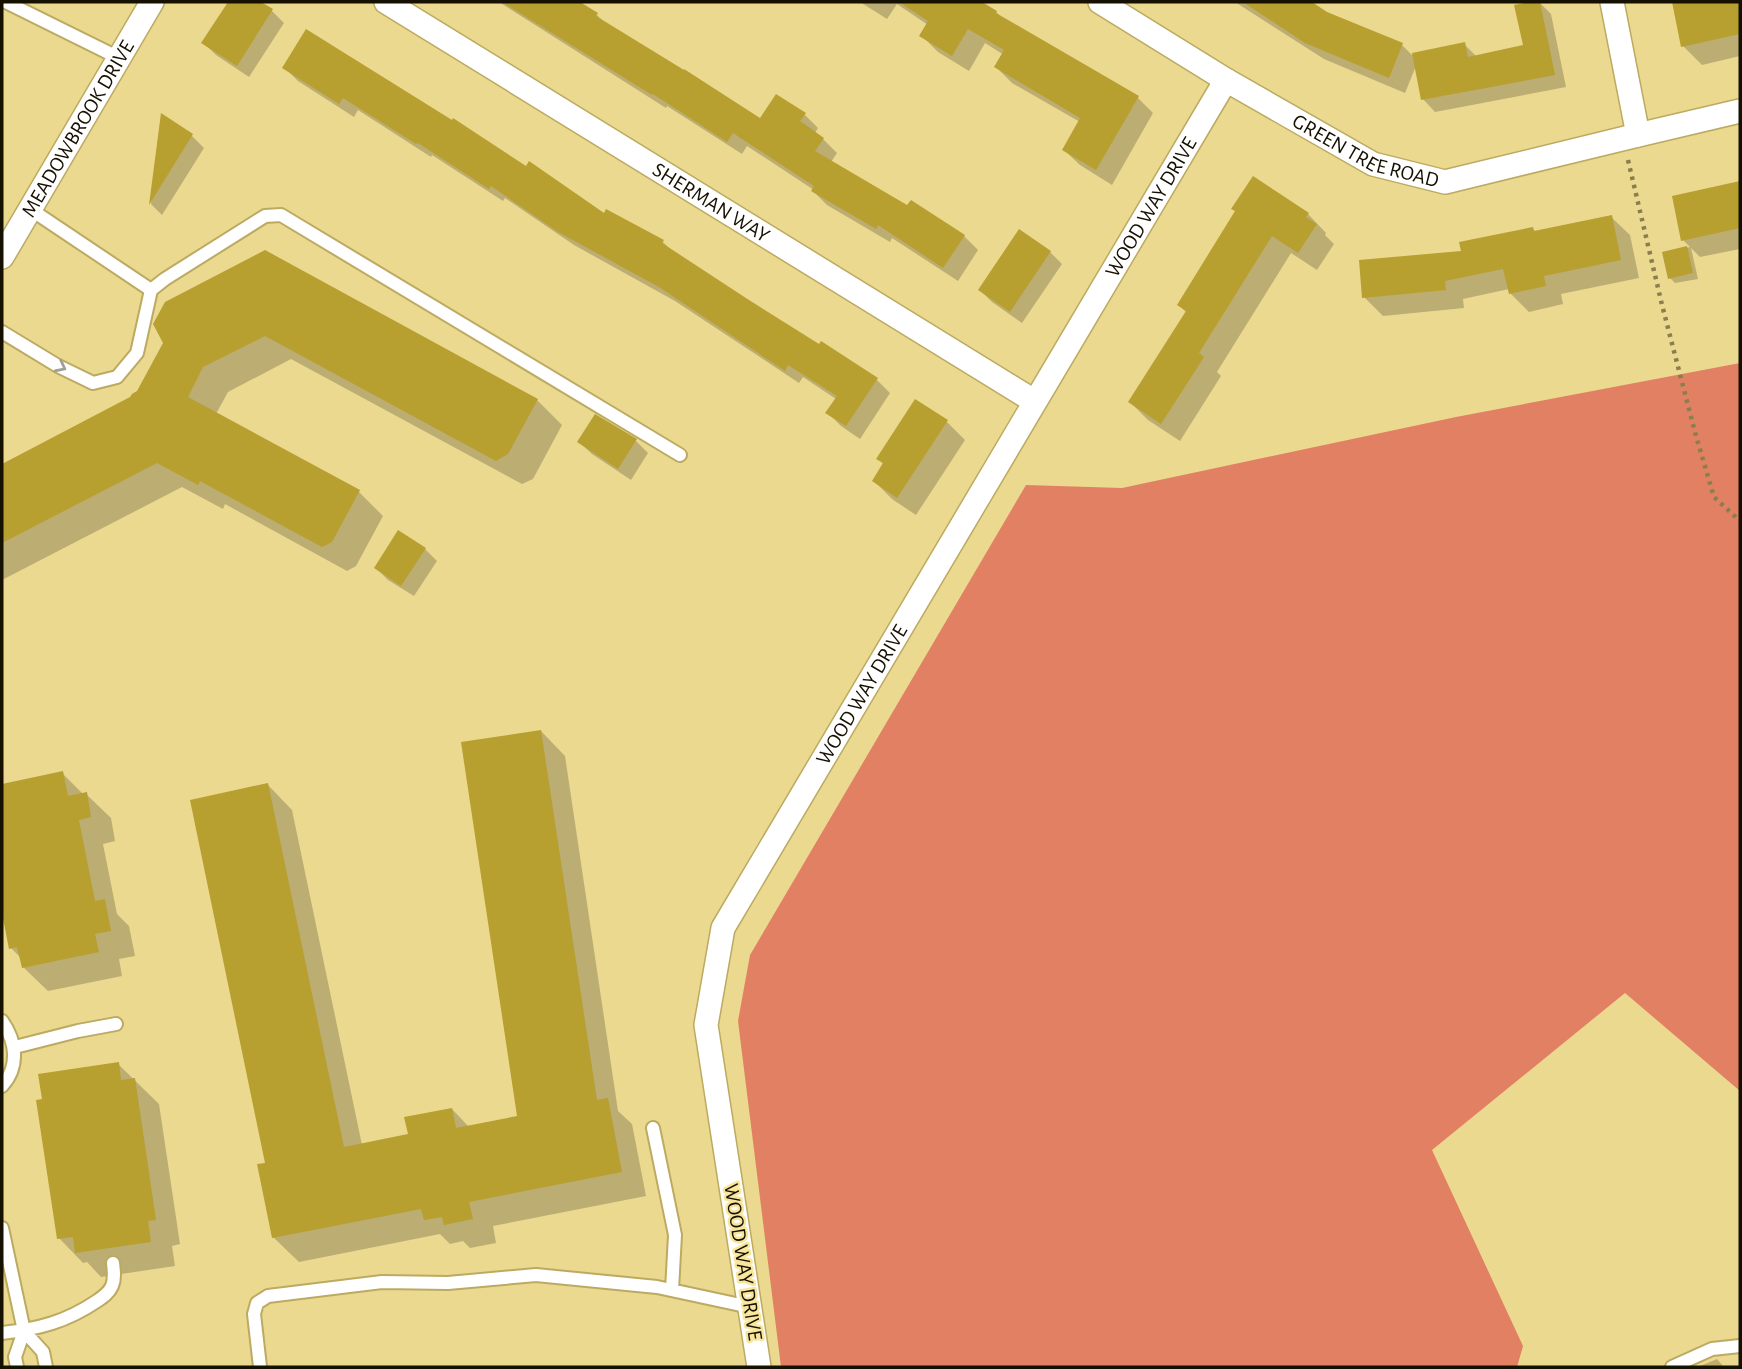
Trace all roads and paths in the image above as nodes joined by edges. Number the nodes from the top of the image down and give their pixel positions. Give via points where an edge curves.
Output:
1 (6, 2) edge
2 (152, 2) edge
3 (386, 2) edge
4 (1100, 2) edge
5 (1612, 2) edge
6 (119, 58) junction
7 (1226, 80) junction
8 (1740, 111) edge
9 (1631, 137) junction
10 (30, 209) junction
11 (2, 257) edge
12 (151, 290) junction
13 (2, 332) edge
14 (1034, 401) junction
15 (680, 455) dead end
16 (1740, 521) edge
17 (2, 1021) edge
18 (116, 1024) dead end
19 (15, 1047) junction
20 (2, 1086) edge
21 (653, 1128) dead end
22 (2, 1228) edge
23 (113, 1263) dead end
24 (672, 1290) junction
25 (750, 1307) junction
26 (24, 1331) junction
27 (2, 1333) edge
28 (1740, 1346) edge
29 (17, 1367) edge
30 (46, 1367) edge
31 (260, 1367) edge
32 (759, 1367) edge
33 (1672, 1367) edge

1 - 6 lane
2 - 6 street, MEADOWBROOK DRIVE
3 - 14 street, SHERMAN WAY
4 - 7 street, GREEN TREE ROAD
5 - 9 street
6 - 10 street, MEADOWBROOK DRIVE
7 - 9 street, GREEN TREE ROAD via 1373,164 1445,182
7 - 14 street, WOOD WAY DRIVE
8 - 9 street, GREEN TREE ROAD
9 - 16 path via 1666,318 1696,436 1714,497
10 - 11 street, MEADOWBROOK DRIVE
10 - 12 lane
13 -> 12 lane via 93,383 117,377 137,353
12 - 15 lane via 265,216 281,215
14 - 25 street, WOOD WAY DRIVE via 723,928 706,1025
17 - 19 lane
18 - 19 lane
19 - 20 lane via 13,1066
21 - 24 lane via 675,1235
22 - 26 lane
23 - 26 lane via 113,1285 106,1295 56,1323
24 - 25 lane
24 - 31 lane via 536,1275 449,1283 382,1282 268,1296 257,1303 254,1314
25 - 32 street, WOOD WAY DRIVE
26 - 27 lane
26 - 29 lane via 15,1357
26 - 30 lane via 43,1352
28 - 33 lane via 1712,1349

